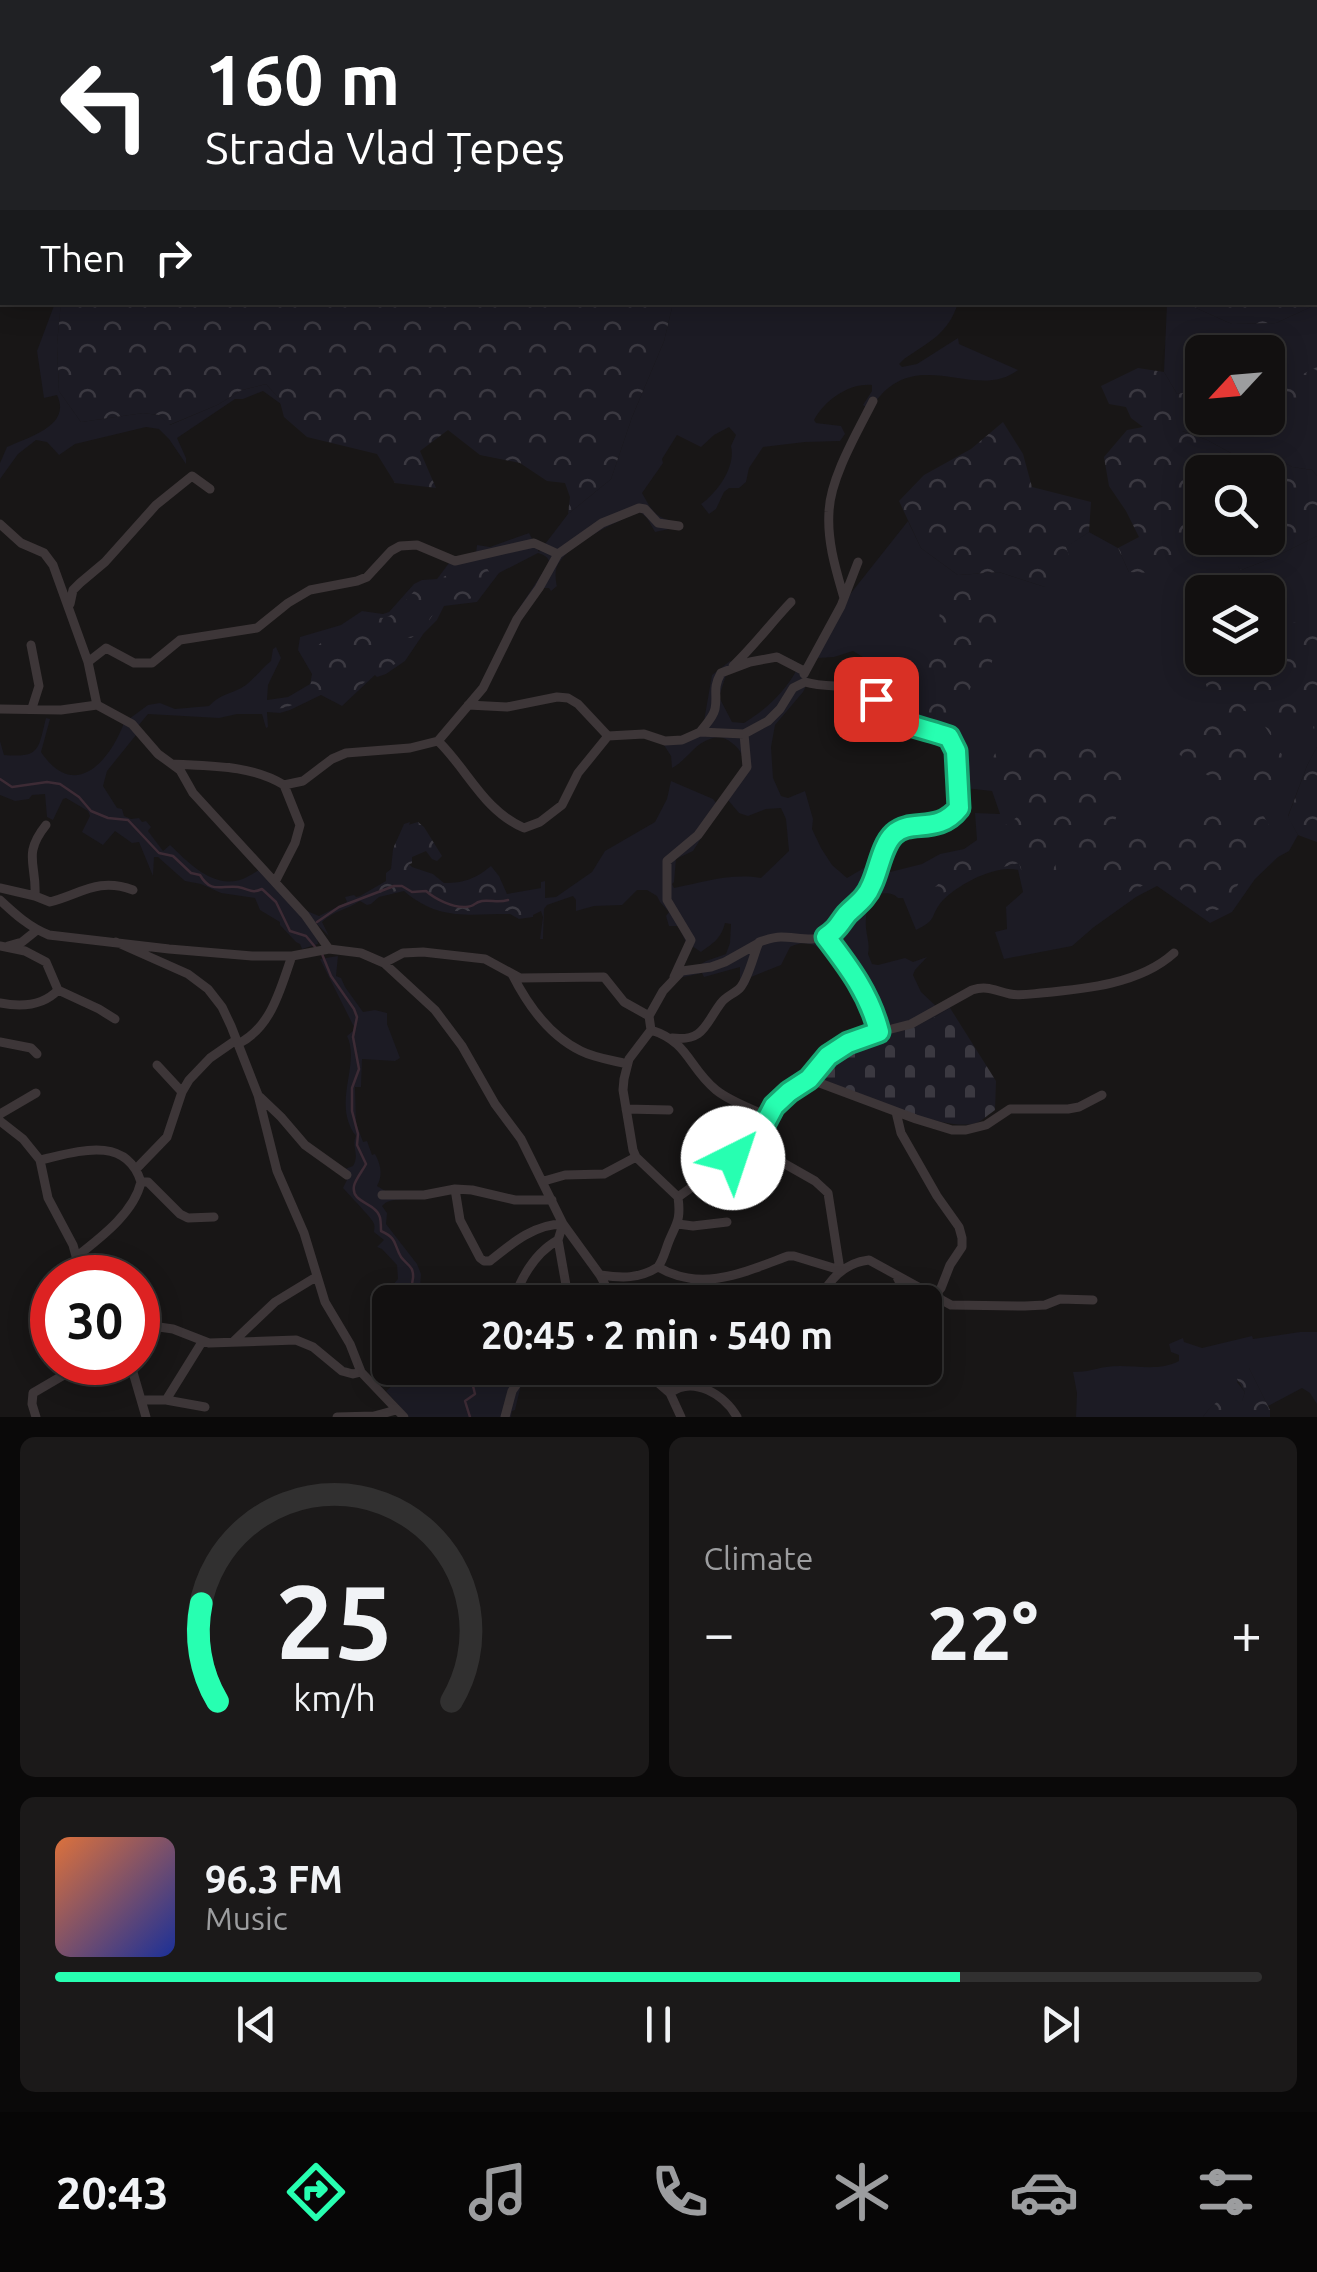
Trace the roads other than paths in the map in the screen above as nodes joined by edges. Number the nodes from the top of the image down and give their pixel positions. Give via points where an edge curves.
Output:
1 (872, 400) dead end
2 (210, 489) dead end
3 (0, 524) edge
4 (679, 526) dead end
5 (558, 554) junction
6 (858, 562) dead end
7 (844, 598) junction
8 (790, 602) dead end
9 (69, 607) junction
10 (31, 644) dead end
11 (88, 662) junction
12 (732, 668) junction
13 (803, 678) junction
14 (96, 705) junction
15 (468, 705) junction
16 (32, 708) junction
17 (0, 710) edge
18 (700, 732) junction
19 (744, 734) junction
20 (608, 736) junction
21 (438, 741) junction
22 (174, 764) junction
23 (284, 784) junction
24 (46, 825) dead end
25 (275, 882) junction
26 (0, 888) edge
27 (133, 890) dead end
28 (34, 896) junction
29 (0, 900) edge
30 (36, 930) junction
31 (826, 937) junction
32 (116, 942) junction
33 (759, 942) junction
34 (0, 946) edge
35 (328, 948) junction
36 (1174, 953) dead end
37 (292, 956) junction
38 (384, 963) junction
39 (512, 974) junction
40 (673, 979) junction
41 (58, 990) junction
42 (0, 1003) edge
43 (650, 1016) junction
44 (115, 1019) dead end
45 (652, 1030) junction
46 (879, 1032) junction
47 (672, 1038) junction
48 (0, 1042) edge
49 (237, 1042) junction
50 (37, 1054) dead end
51 (627, 1064) junction
52 (157, 1065) dead end
53 (809, 1079) junction
54 (182, 1092) junction
55 (36, 1093) dead end
56 (1102, 1094) dead end
57 (258, 1095) junction
58 (626, 1109) junction
59 (669, 1110) dead end
60 (896, 1112) junction
61 (768, 1116) junction
62 (0, 1117) edge
63 (755, 1142) junction
64 (636, 1157) junction
65 (40, 1160) junction
66 (137, 1168) junction
67 (346, 1176) dead end
68 (544, 1181) junction
69 (141, 1182) junction
70 (455, 1189) junction
71 (382, 1194) dead end
72 (678, 1197) junction
73 (552, 1200) junction
74 (214, 1217) dead end
75 (727, 1222) dead end
76 (563, 1224) junction
77 (678, 1224) junction
78 (558, 1240) junction
79 (75, 1255) edge
80 (78, 1255) edge
81 (658, 1267) junction
82 (840, 1270) junction
83 (895, 1273) junction
84 (600, 1275) junction
85 (316, 1277) junction
86 (520, 1284) dead end
87 (566, 1285) edge
88 (605, 1285) edge
89 (830, 1285) edge
90 (901, 1285) edge
91 (914, 1285) edge
92 (941, 1285) edge
93 (1093, 1300) dead end
94 (942, 1301) edge
95 (160, 1328) edge
96 (234, 1341) junction
97 (202, 1342) junction
98 (361, 1372) junction
99 (47, 1385) edge
100 (137, 1385) edge
101 (516, 1385) edge
102 (664, 1385) edge
103 (680, 1385) edge
104 (674, 1390) junction
105 (142, 1400) junction
106 (166, 1400) junction
107 (205, 1406) dead end
108 (400, 1413) edge
109 (737, 1416) edge
110 (36, 1417) edge
111 (146, 1417) edge
112 (336, 1417) edge
113 (505, 1417) edge
114 (681, 1417) edge

1 - 7 street via 829,507
2 - 9 street via 192,476 156,505 74,590
3 - 9 street via 44,553
4 - 5 street via 658,524 640,508 602,522
5 - 11 street via 534,543 455,562 416,545 400,546 366,577 310,590 257,628 180,640 146,664 106,648
5 - 15 street
6 - 7 street
7 - 13 street
8 - 12 street
9 - 11 street
10 - 16 street via 39,686
11 - 14 street
12 - 13 street via 778,657
12 - 18 street via 716,681 713,716
13 - 19 street via 768,721
13 - 31 street via 821,687 863,689 893,718 949,737 956,751 955,814 892,836 866,896
14 - 16 street
14 - 22 street via 132,724
15 - 20 street via 568,698
15 - 21 street
16 - 17 street
18 - 19 street
18 - 20 street via 665,741 644,734
19 - 40 street via 747,767 698,834 666,860 666,900 691,940
20 - 21 street via 562,805 524,828 490,804
21 - 23 street via 346,753
22 - 23 street via 229,768
22 - 25 street
23 - 25 street via 300,824
24 - 28 street via 30,858
25 - 35 street
26 - 28 street
27 - 28 street via 106,884 54,902
29 - 30 street
30 - 32 street
30 - 34 street via 22,942
31 - 33 street
31 - 46 street via 861,984
32 - 37 street
32 - 49 street via 208,989
33 - 40 street
33 - 47 street via 741,987 724,998 709,1024 690,1038
34 - 41 street via 46,962
35 - 37 street
35 - 38 street
36 - 46 street via 1153,968 1080,990 1010,994 982,986 911,1024
37 - 49 street via 272,1011 254,1036
38 - 39 street via 423,952 485,959
38 - 68 street via 445,1022
39 - 43 street via 604,977 624,1002
39 - 51 street via 524,998 566,1043
40 - 43 street
41 - 42 street via 26,1005
41 - 44 street
43 - 45 street
45 - 47 street
45 - 51 street
46 - 53 street via 838,1048
47 - 61 street via 716,1090
48 - 50 street
49 - 54 street via 210,1058
49 - 57 street
51 - 58 street
52 - 54 street
53 - 60 street
53 - 61 street
54 - 66 street via 167,1136
55 - 62 street
56 - 60 street via 1079,1107 1010,1109 966,1130
57 - 67 street
57 - 85 street
58 - 59 street
58 - 64 street
60 - 92 street via 901,1132 960,1227 962,1247
61 - 63 street
62 - 65 street
63 - 72 street
63 - 82 street via 828,1193
64 - 68 street via 604,1174
64 - 72 street
65 - 66 street via 100,1148
65 - 79 street via 51,1207
66 - 69 street
68 - 73 street
69 - 74 street via 188,1218
69 - 80 street via 131,1204
70 - 71 street
70 - 73 street
70 - 76 street via 460,1220 484,1262 534,1230
72 - 77 street
73 - 76 street
75 - 77 street
76 - 78 street
76 - 84 street
77 - 81 street
78 - 86 street via 533,1261
78 - 87 street
81 - 82 street via 712,1280 794,1256
81 - 84 street via 637,1276
82 - 83 street via 869,1260
82 - 89 street
83 - 90 street
83 - 91 street
84 - 88 street
85 - 96 street via 275,1302
85 - 98 street
93 - 94 street via 1025,1306
95 - 97 street
96 - 97 street
96 - 98 street via 296,1340 342,1371
97 - 106 street
98 - 108 street
99 - 110 street via 33,1393
100 - 105 street
101 - 113 street
102 - 104 street
103 - 104 street
104 - 109 street via 708,1390
104 - 114 street
105 - 106 street
105 - 111 street
106 - 107 street
108 - 112 street

